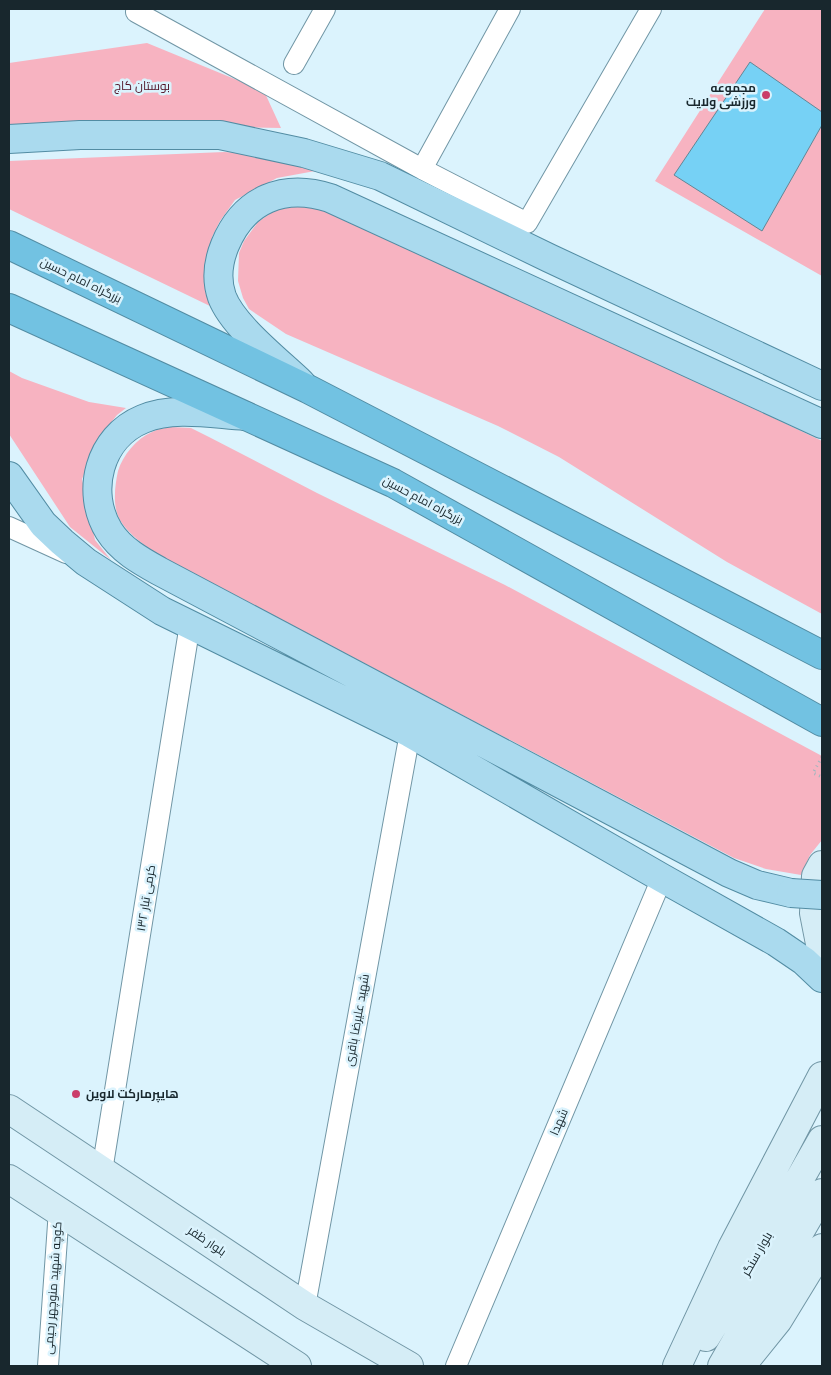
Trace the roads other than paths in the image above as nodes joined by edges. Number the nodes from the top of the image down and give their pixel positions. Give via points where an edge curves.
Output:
1 (137, 9) edge
2 (325, 9) edge
3 (510, 9) edge
4 (651, 9) edge
5 (294, 64) dead end
6 (9, 139) edge
7 (422, 170) junction
8 (9, 245) edge
9 (9, 308) edge
10 (822, 386) edge
11 (308, 389) junction
12 (247, 417) junction
13 (822, 424) edge
14 (9, 476) edge
15 (9, 527) edge
16 (86, 562) junction
17 (190, 624) junction
18 (822, 655) edge
19 (822, 722) edge
20 (410, 733) junction
21 (822, 865) edge
22 (662, 878) junction
23 (822, 895) edge
24 (822, 954) edge
25 (822, 978) edge
26 (822, 1076) edge
27 (9, 1109) edge
28 (822, 1140) edge
29 (102, 1171) junction
30 (9, 1179) edge
31 (822, 1193) edge
32 (59, 1210) junction
33 (822, 1248) edge
34 (304, 1306) junction
35 (268, 1357) edge
36 (48, 1366) edge
37 (297, 1366) edge
38 (409, 1366) edge
39 (456, 1366) edge
40 (677, 1366) edge
41 (688, 1366) edge
42 (722, 1366) edge
43 (741, 1366) edge

1 - 7 street via 136,12
2 - 5 street
3 - 7 street
4 - 7 street via 527,223
6 - 10 main road via 80,135 220,135 304,153 380,176
8 - 11 highway, بزرگراه امام حسین
9 - 12 highway, بزرگراه امام حسین
11 - 13 main road via 232,316 219,279 221,255 243,215 270,197 294,192 330,198
11 - 18 highway, بزرگراه امام حسین
12 - 19 highway, بزرگراه امام حسین via 393,483
12 - 23 main road, bridge via 187,412 157,415 134,423 115,440 100,465 98,496 103,519 128,552 159,572 729,873 757,885 791,893
14 - 16 main road via 43,524
15 - 16 street
16 - 17 main road via 162,611
17 - 20 main road
17 - 29 street, کرمی تبار ۱۳۲
20 - 22 main road
20 - 34 street, شهید علیرضا باقری
21 - 24 main road via 816,876 814,913
22 - 25 main road via 776,942
22 - 39 street, شهدا
26 - 40 main road via 732,1248
27 - 29 main road, بلوار ظفر
28 - 41 main road, بلوار سنگر
29 - 34 main road, بلوار ظفر
30 - 32 main road
31 - 42 main road, بلوار سنگر
32 - 35 main road
32 - 36 street, کوچه شهید منوچهر رحیمی
33 - 43 main road via 778,1320
34 - 38 main road, بلوار ظفر
35 - 37 main road

